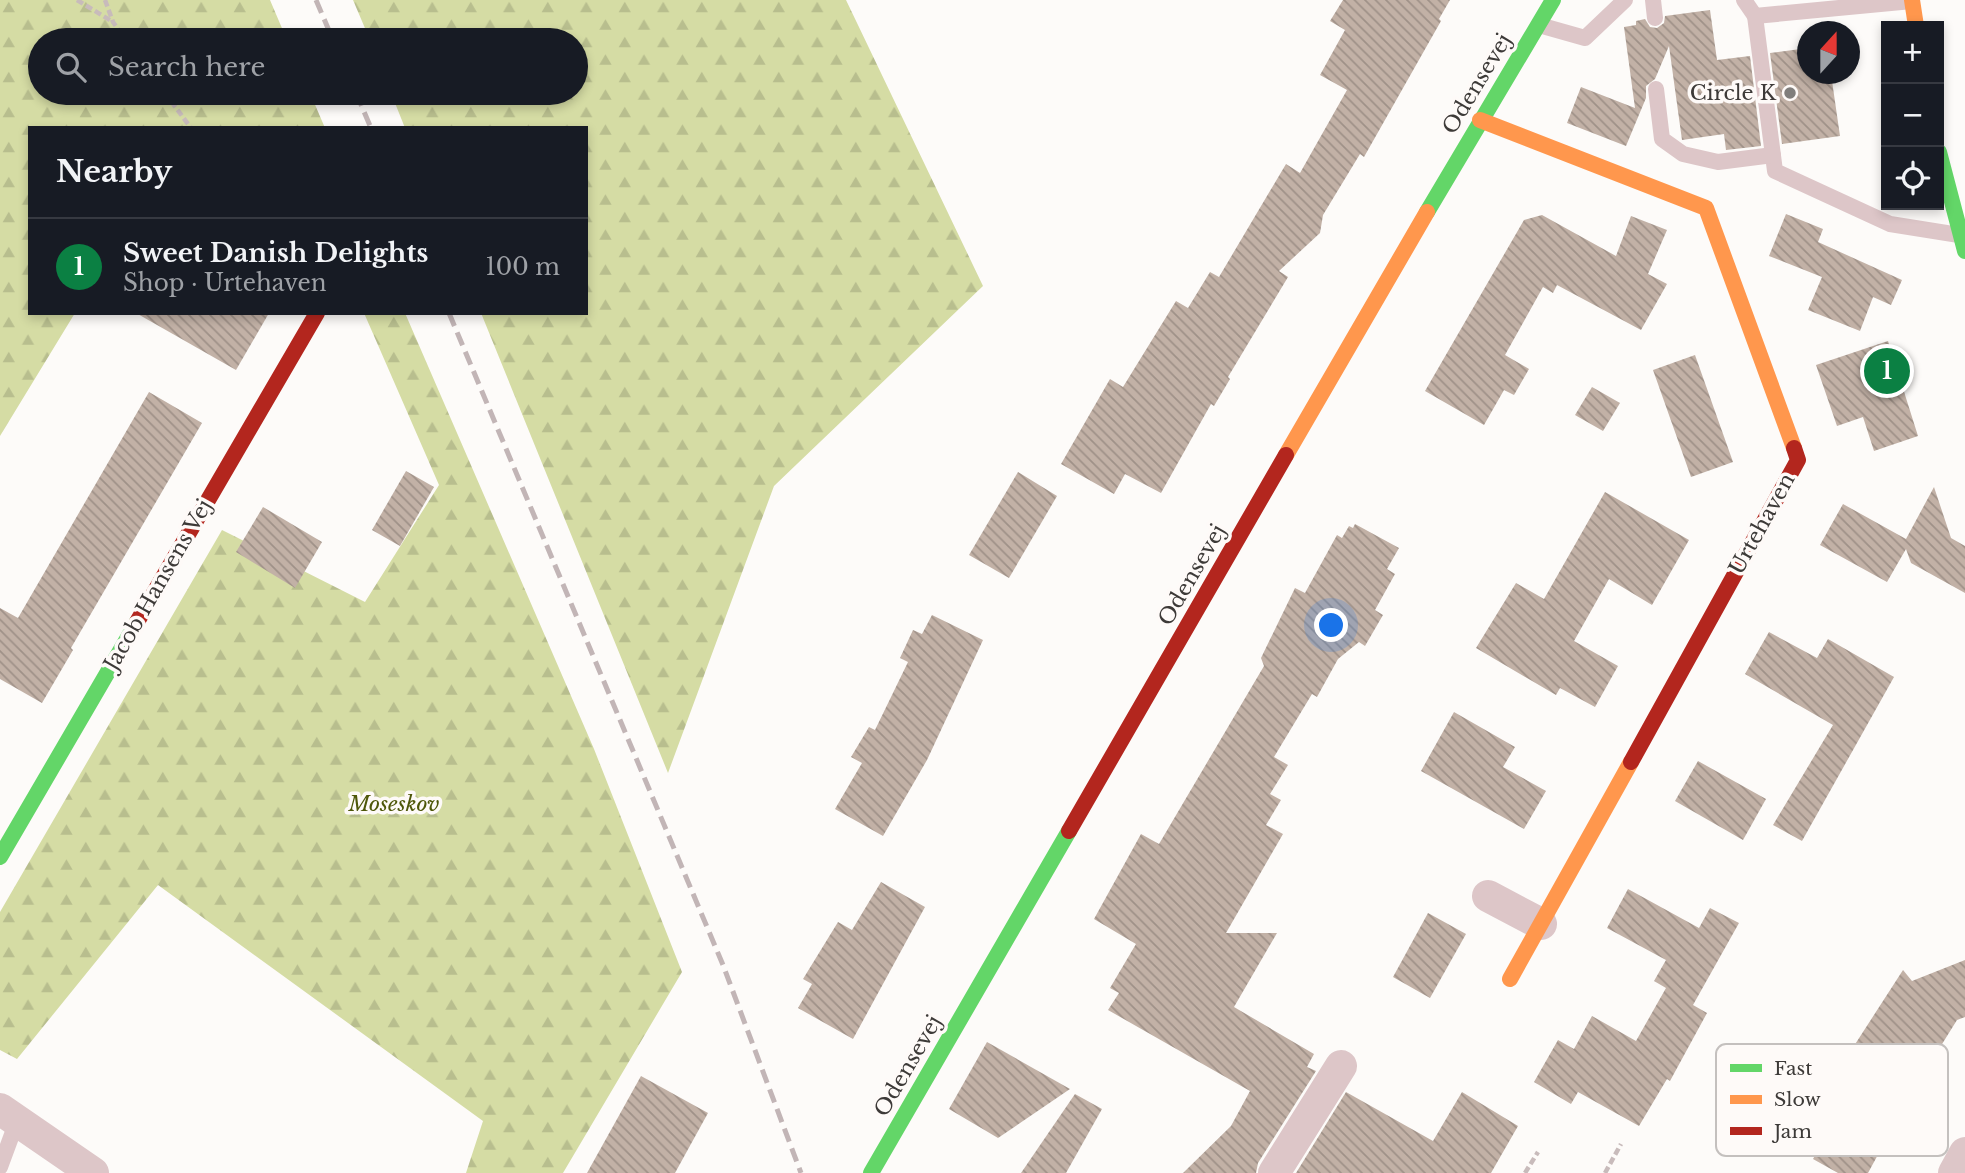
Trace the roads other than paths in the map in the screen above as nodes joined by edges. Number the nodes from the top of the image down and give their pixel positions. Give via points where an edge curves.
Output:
1 (1553, 0) edge
2 (1625, 0) edge
3 (1653, 0) edge
4 (1744, 0) edge
5 (1912, 1) edge
6 (1755, 16) junction
7 (1654, 18) dead end
8 (1915, 21) edge
9 (1539, 24) junction
10 (1656, 89) dead end
11 (1480, 120) junction
12 (1773, 155) junction
13 (1944, 173) edge
14 (1959, 235) junction
15 (1965, 251) edge
16 (316, 315) edge
17 (0, 857) edge
18 (1488, 895) dead end
19 (1541, 924) junction
20 (1510, 979) dead end
21 (1341, 1066) dead end
22 (9, 1115) edge
23 (1965, 1153) edge
24 (0, 1167) edge
25 (93, 1173) edge
26 (871, 1173) edge
27 (1274, 1173) edge
28 (1954, 1173) edge

1 - 9 street, Odensevej
2 - 9 lane via 1585,38
3 - 7 lane
4 - 6 lane
5 - 6 lane
5 - 8 street
6 - 12 lane
9 - 11 street, Odensevej
10 - 12 lane via 1662,139 1683,155 1718,162
11 - 19 street, Urtehaven via 1706,208 1798,460
11 - 26 street, Odensevej
12 - 14 lane via 1775,170 1890,224
13 - 14 street
14 - 15 street
16 - 17 street, Jacob Hansens Vej
18 - 19 street
19 - 20 street, Urtehaven
21 - 27 street
22 - 24 lane
22 - 25 street
23 - 28 street

